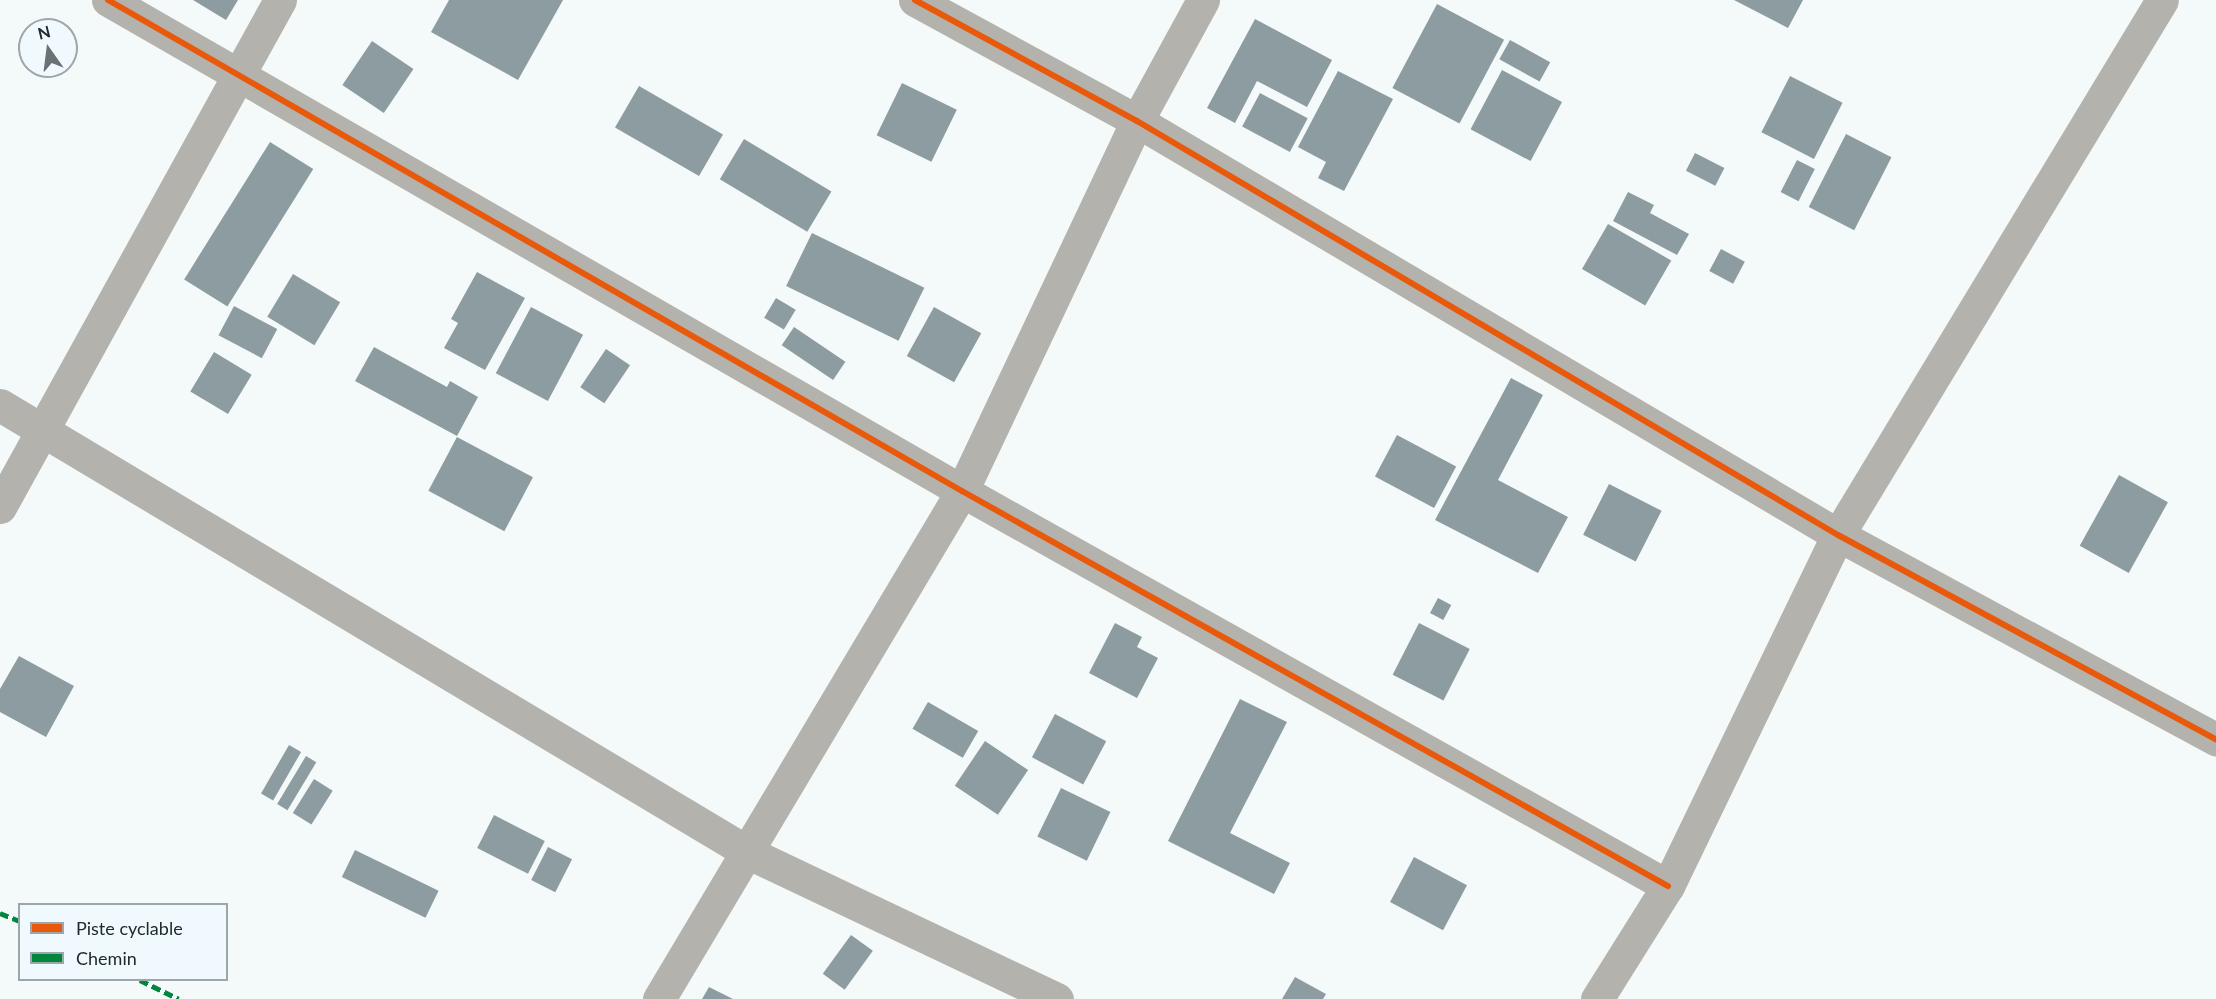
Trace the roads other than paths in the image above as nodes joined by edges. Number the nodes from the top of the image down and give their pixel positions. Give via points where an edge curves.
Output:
1 (108, 0) edge
2 (280, 0) edge
3 (915, 0) edge
4 (1203, 0) edge
5 (2162, 0) edge
6 (241, 74) junction
7 (1137, 121) junction
8 (0, 405) edge
9 (45, 429) junction
10 (962, 491) junction
11 (0, 507) edge
12 (1838, 535) junction
13 (2216, 739) edge
14 (749, 853) junction
15 (1668, 886) junction
16 (659, 999) edge
17 (1057, 999) edge
18 (1597, 999) edge

1 - 6 street
2 - 6 street
3 - 7 street
4 - 7 street
5 - 12 street
6 - 9 street
6 - 10 street
7 - 10 street
7 - 12 street
8 - 9 street
9 - 11 street
9 - 14 street
10 - 14 street
10 - 15 street
12 - 13 street
12 - 15 street
14 - 16 street
14 - 17 street
15 - 18 street

